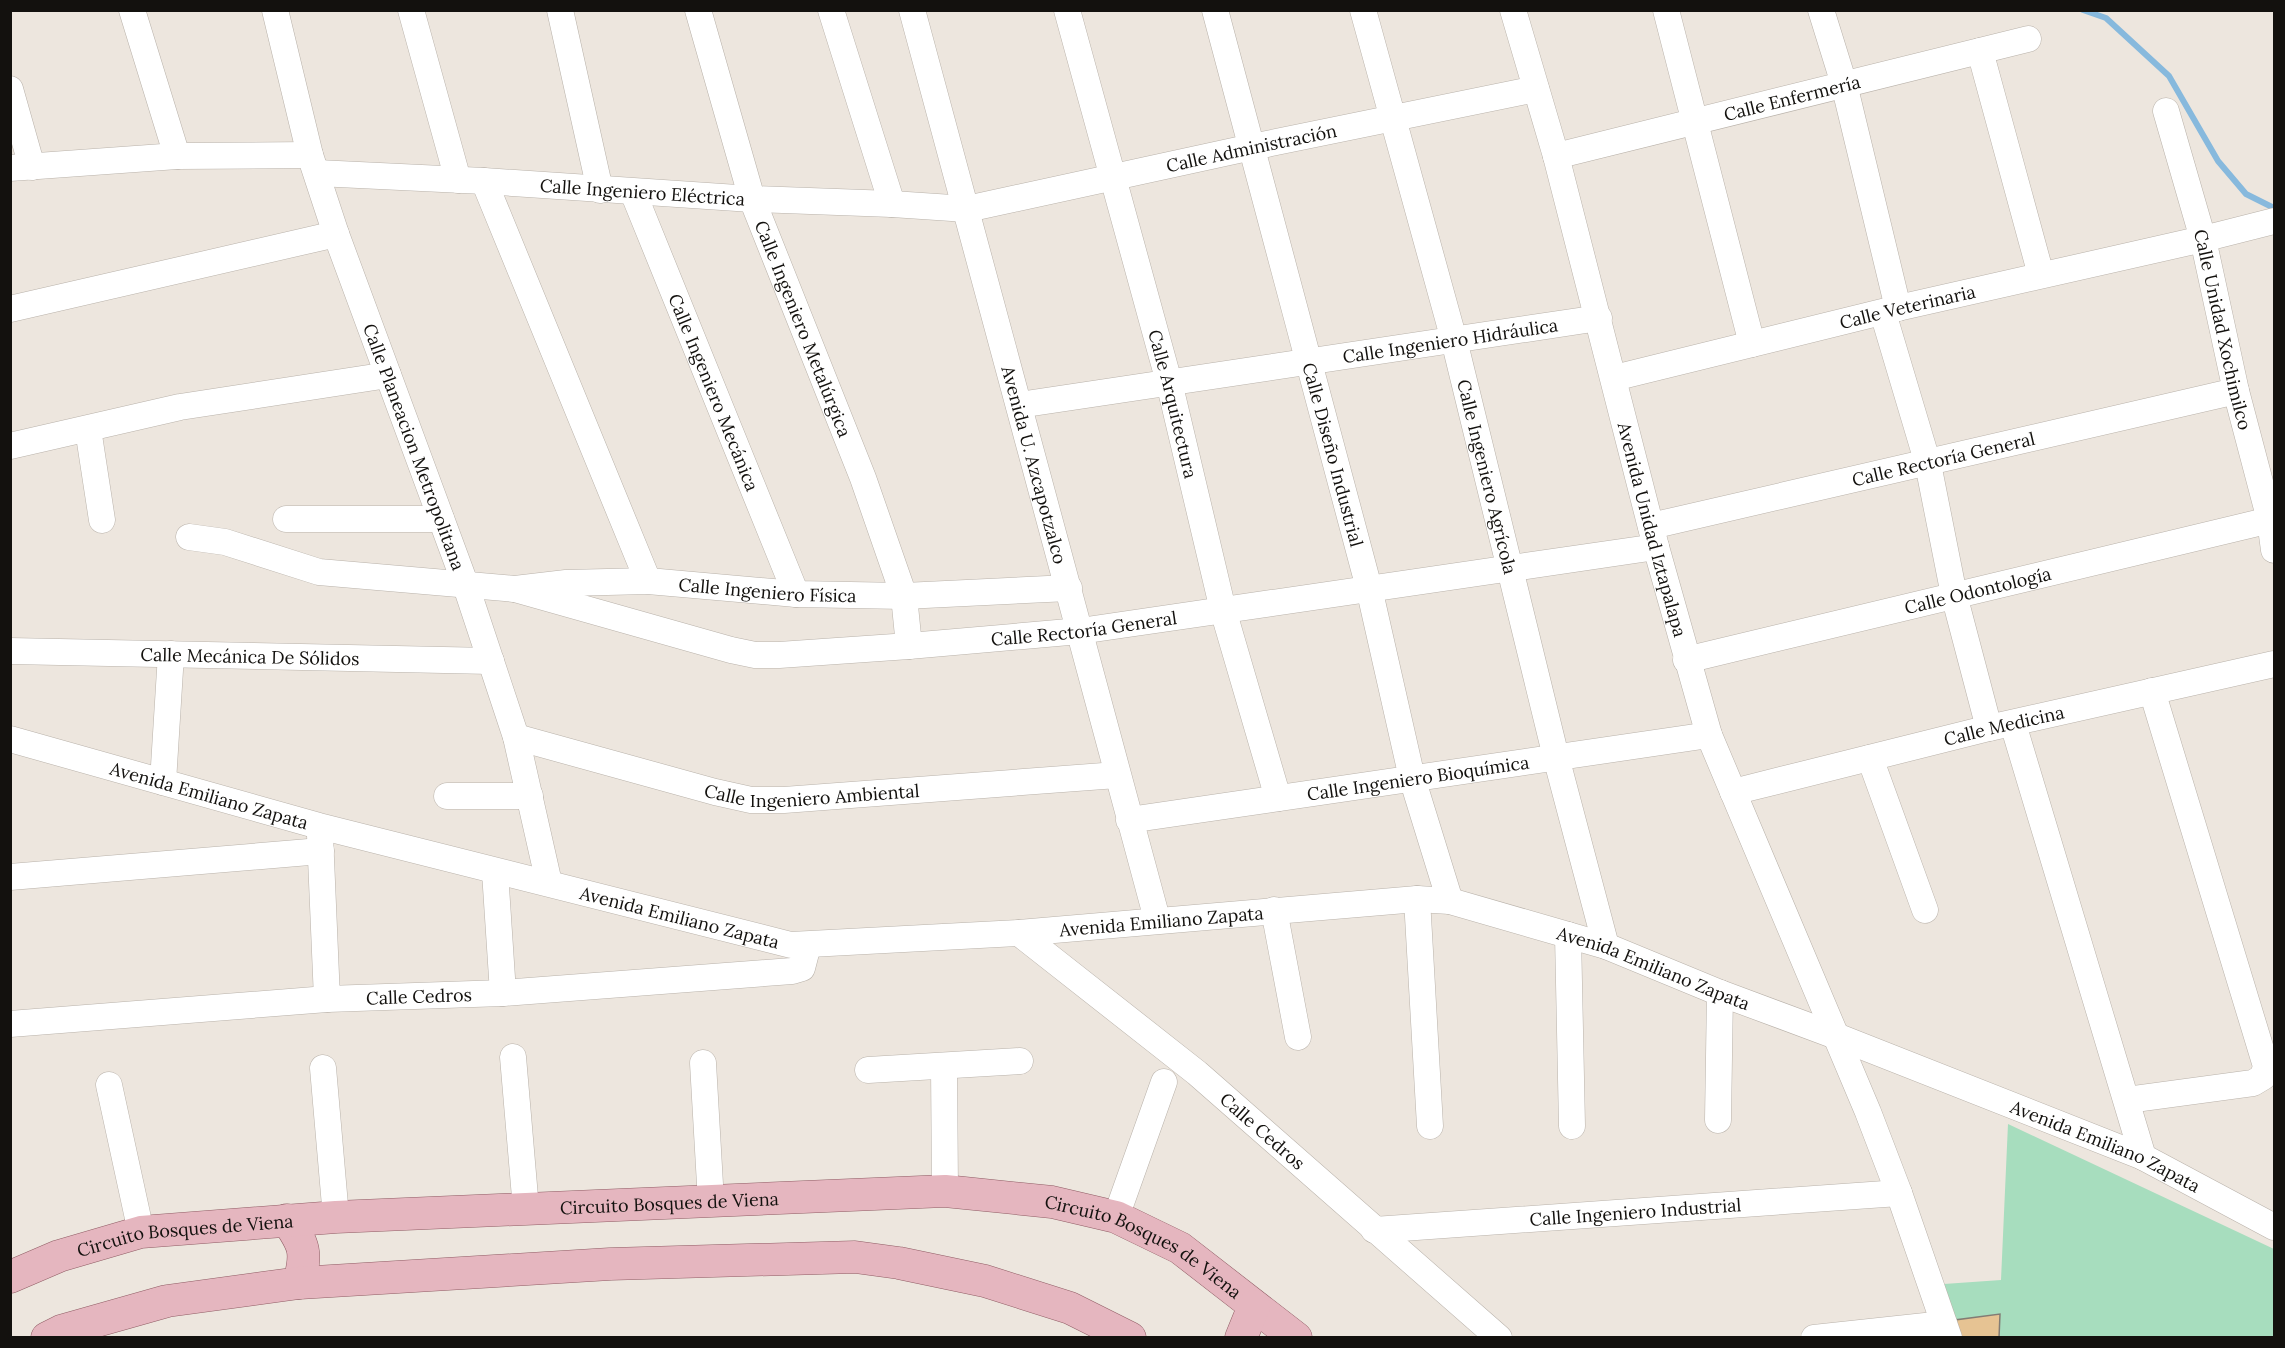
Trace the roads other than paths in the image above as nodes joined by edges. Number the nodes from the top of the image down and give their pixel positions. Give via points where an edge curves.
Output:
1 (132, 10) edge
2 (274, 10) edge
3 (411, 10) edge
4 (560, 10) edge
5 (698, 10) edge
6 (831, 10) edge
7 (1067, 10) edge
8 (1215, 10) edge
9 (1363, 10) edge
10 (1513, 10) edge
11 (1666, 10) edge
12 (1821, 10) edge
13 (917, 11) edge
14 (2028, 39) dead end
15 (1980, 51) junction
16 (1844, 84) junction
17 (10, 89) edge
18 (1536, 89) junction
19 (2166, 111) dead end
20 (1392, 119) junction
21 (1695, 122) junction
22 (1252, 147) junction
23 (177, 156) junction
24 (1556, 156) junction
25 (313, 164) junction
26 (21, 167) edge
27 (1114, 177) junction
28 (458, 180) junction
29 (484, 181) junction
30 (600, 190) junction
31 (633, 192) junction
32 (752, 199) junction
33 (892, 204) junction
34 (967, 209) junction
35 (2274, 220) edge
36 (336, 234) junction
37 (2202, 239) junction
38 (2041, 275) junction
39 (10, 309) edge
40 (1891, 310) junction
41 (1599, 318) junction
42 (1454, 340) junction
43 (1752, 344) junction
44 (1309, 361) junction
45 (388, 375) junction
46 (1614, 378) junction
47 (1169, 382) junction
48 (2236, 392) junction
49 (1018, 405) junction
50 (88, 429) junction
51 (10, 446) edge
52 (1928, 464) junction
53 (286, 519) dead end
54 (441, 519) junction
55 (102, 520) dead end
56 (2270, 520) junction
57 (1653, 536) junction
58 (189, 537) dead end
59 (2274, 550) edge
60 (1511, 568) junction
61 (648, 581) junction
62 (466, 586) junction
63 (1069, 588) junction
64 (1369, 588) junction
65 (516, 589) junction
66 (796, 594) junction
67 (1954, 595) junction
68 (904, 596) junction
69 (1223, 610) junction
70 (1080, 631) junction
71 (909, 646) junction
72 (10, 651) edge
73 (171, 654) junction
74 (1686, 660) junction
75 (491, 661) junction
76 (2274, 664) edge
77 (2152, 691) junction
78 (2001, 726) junction
79 (1709, 735) junction
80 (516, 736) junction
81 (10, 739) edge
82 (1556, 757) junction
83 (1870, 758) junction
84 (1117, 775) junction
85 (1412, 778) junction
86 (163, 782) junction
87 (1733, 792) junction
88 (447, 796) dead end
89 (530, 796) junction
90 (1278, 798) junction
91 (1129, 820) junction
92 (320, 839) junction
93 (495, 872) junction
94 (10, 877) edge
95 (549, 883) junction
96 (1417, 899) junction
97 (1450, 901) junction
98 (1274, 910) junction
99 (1925, 910) dead end
100 (1157, 920) junction
101 (1019, 933) junction
102 (1568, 935) junction
103 (808, 945) junction
104 (1606, 946) junction
105 (503, 993) junction
106 (1720, 993) junction
107 (327, 999) junction
108 (10, 1024) edge
109 (1298, 1036) dead end
110 (1836, 1036) junction
111 (513, 1057) dead end
112 (1020, 1061) dead end
113 (703, 1063) dead end
114 (944, 1066) junction
115 (323, 1068) dead end
116 (868, 1070) dead end
117 (1164, 1082) dead end
118 (109, 1085) dead end
119 (2127, 1100) junction
120 (1718, 1120) dead end
121 (1430, 1126) dead end
122 (1572, 1126) dead end
123 (2143, 1157) junction
124 (945, 1191) junction
125 (1899, 1193) junction
126 (711, 1202) junction
127 (526, 1209) junction
128 (333, 1217) junction
129 (1116, 1217) junction
130 (287, 1220) junction
131 (2274, 1227) edge
132 (1374, 1230) junction
133 (141, 1232) junction
134 (10, 1277) edge
135 (313, 1282) junction
136 (1254, 1306) junction
137 (1947, 1331) edge
138 (55, 1335) edge
139 (1130, 1338) edge
140 (1241, 1338) edge
141 (1296, 1338) edge
142 (1499, 1338) edge
143 (1814, 1338) edge

1 - 23 street
2 - 25 street, Calle Planeacion Metropolitana
3 - 28 street
4 - 30 street
5 - 32 street, Calle Ingeniero Metalúrgica
6 - 33 street
7 - 27 street, Calle Arquitectura
8 - 22 street, Calle Diseño Industrial
9 - 20 street, Calle Ingeniero Agrícola
10 - 18 street, Avenida Unidad Iztapalapa
11 - 21 street
12 - 16 street
13 - 34 street, Avenida U. Azcapotzalco
14 - 15 street, Calle Enfermería
15 - 16 street, Calle Enfermería
15 - 38 street
16 - 21 street, Calle Enfermería
16 - 40 street
17 - 26 street
18 - 20 street, Calle Administración
18 - 24 street, Avenida Unidad Iztapalapa
19 - 37 street, Calle Unidad Xochimilco
20 - 22 street, Calle Administración
20 - 42 street, Calle Ingeniero Agrícola
21 - 24 street, Calle Enfermería
21 - 43 street
22 - 27 street, Calle Administración
22 - 44 street, Calle Diseño Industrial
23 - 25 street, Calle Ingeniero Eléctrica
23 - 26 street, Calle Ingeniero Eléctrica
24 - 41 street, Avenida Unidad Iztapalapa
25 - 28 street, Calle Ingeniero Eléctrica
25 - 36 street, Calle Planeacion Metropolitana
27 - 34 street, Calle Administración
27 - 47 street, Calle Arquitectura
28 - 29 street, Calle Ingeniero Eléctrica
29 - 30 street, Calle Ingeniero Eléctrica
29 - 61 street
30 - 31 street, Calle Ingeniero Eléctrica
31 - 32 street, Calle Ingeniero Eléctrica
31 - 66 street, Calle Ingeniero Mecánica
32 - 33 street, Calle Ingeniero Eléctrica
32 - 68 street, Calle Ingeniero Metalúrgica via 863,478
33 - 34 street, Calle Ingeniero Eléctrica
34 - 49 street, Avenida U. Azcapotzalco
35 - 37 street, Calle Veterinaria
36 - 39 street
36 - 45 street, Calle Planeacion Metropolitana
37 - 38 street, Calle Veterinaria
37 - 48 street, Calle Unidad Xochimilco
38 - 40 street, Calle Veterinaria
40 - 43 street, Calle Veterinaria
40 - 52 street
41 - 42 street, Calle Ingeniero Hidráulica
41 - 46 street, Avenida Unidad Iztapalapa
42 - 44 street, Calle Ingeniero Hidráulica
42 - 60 street, Calle Ingeniero Agrícola
43 - 46 street, Calle Veterinaria
44 - 47 street, Calle Ingeniero Hidráulica
44 - 64 street, Calle Diseño Industrial
45 - 50 street via 180,407
45 - 54 street, Calle Planeacion Metropolitana
46 - 57 street, Avenida Unidad Iztapalapa
47 - 49 street, Calle Ingeniero Hidráulica
47 - 69 street, Calle Arquitectura
48 - 52 street, Calle Rectoría General
48 - 56 street, Calle Unidad Xochimilco
49 - 63 street, Avenida U. Azcapotzalco
50 - 51 street
50 - 55 street
52 - 57 street, Calle Rectoría General
52 - 67 street
53 - 54 street
54 - 62 street, Calle Planeacion Metropolitana
56 - 59 street, Calle Unidad Xochimilco
56 - 67 street, Calle Odontología
57 - 60 street, Calle Rectoría General
57 - 74 street, Avenida Unidad Iztapalapa
58 - 62 street, Calle Ingeniero Física via 225,542 319,572
60 - 64 street, Calle Rectoría General
60 - 82 street, Calle Ingeniero Agrícola
61 - 65 street, Calle Ingeniero Física
61 - 66 street, Calle Ingeniero Física
62 - 65 street, Calle Ingeniero Física
62 - 75 street, Calle Planeacion Metropolitana
63 - 68 street, Calle Ingeniero Física
63 - 70 street, Avenida U. Azcapotzalco
64 - 69 street, Calle Rectoría General
64 - 85 street, Calle Diseño Industrial
65 - 71 street, Calle Rectoría General via 755,655
66 - 68 street, Calle Ingeniero Física
67 - 74 street, Calle Odontología
67 - 78 street
68 - 71 street, Calle Ingeniero Metalúrgica
69 - 70 street, Calle Rectoría General
69 - 90 street, Calle Arquitectura
70 - 71 street, Calle Rectoría General
70 - 84 street, Avenida U. Azcapotzalco
72 - 73 street, Calle Mecánica De Sólidos
73 - 75 street, Calle Mecánica De Sólidos
73 - 86 street
74 - 79 street, Avenida Unidad Iztapalapa
75 - 80 street, Calle Planeacion Metropolitana
76 - 77 street, Calle Medicina
77 - 78 street, Calle Medicina
77 - 119 street via 2266,1066 2263,1077 2253,1083
78 - 83 street, Calle Medicina
78 - 119 street
79 - 82 street, Calle Ingeniero Bioquímica
79 - 87 street, Avenida Unidad Iztapalapa
80 - 84 street, Calle Ingeniero Ambiental via 752,800
80 - 89 street, Calle Planeacion Metropolitana
81 - 86 street, Avenida Emiliano Zapata
82 - 85 street, Calle Ingeniero Bioquímica
82 - 104 street, Calle Ingeniero Agrícola
83 - 87 street, Calle Medicina
83 - 99 street
84 - 91 street, Avenida U. Azcapotzalco
85 - 90 street, Calle Ingeniero Bioquímica
85 - 97 street, Calle Diseño Industrial
86 - 92 street, Avenida Emiliano Zapata
87 - 110 street, Avenida Unidad Iztapalapa
88 - 89 street
89 - 95 street, Calle Planeacion Metropolitana
90 - 91 street, Calle Ingeniero Bioquímica
91 - 100 street, Avenida U. Azcapotzalco
92 - 93 street, Avenida Emiliano Zapata
92 - 94 street
92 - 107 street
93 - 95 street, Avenida Emiliano Zapata
93 - 105 street
95 - 103 street, Avenida Emiliano Zapata via 791,945
96 - 97 street, Avenida Emiliano Zapata
96 - 98 street, Avenida Emiliano Zapata
96 - 121 street
97 - 102 street, Avenida Emiliano Zapata
98 - 100 street, Avenida Emiliano Zapata
98 - 109 street
100 - 101 street, Avenida Emiliano Zapata
101 - 103 street, Avenida Emiliano Zapata
101 - 132 street, Calle Cedros via 1197,1073
102 - 104 street, Avenida Emiliano Zapata
102 - 122 street
103 - 105 street, Calle Cedros via 802,968 792,971
104 - 106 street, Avenida Emiliano Zapata
105 - 107 street, Calle Cedros
106 - 110 street, Avenida Emiliano Zapata
106 - 120 street
107 - 108 street, Calle Cedros
110 - 123 street, Avenida Emiliano Zapata
110 - 125 street, Avenida Unidad Iztapalapa
111 - 127 street
112 - 114 street
113 - 126 street
114 - 116 street
114 - 124 street
115 - 128 street
117 - 129 street
118 - 133 street
119 - 123 street
123 - 131 street, Avenida Emiliano Zapata
124 - 126 main road, Circuito Bosques de Viena
124 - 129 main road, Circuito Bosques de Viena via 1052,1202
125 - 132 street, Calle Ingeniero Industrial
125 - 137 street, Avenida Unidad Iztapalapa
126 - 127 main road, Circuito Bosques de Viena
127 - 128 main road, Circuito Bosques de Viena
128 - 130 main road, Circuito Bosques de Viena
128 - 135 main road
129 - 136 main road, Circuito Bosques de Viena via 1180,1248
130 - 133 main road, Circuito Bosques de Viena
130 - 135 main road via 301,1241
132 - 142 street, Calle Cedros
133 - 134 main road, Circuito Bosques de Viena via 59,1256
135 - 138 main road via 167,1301
135 - 139 main road via 610,1264 855,1257 985,1281 1070,1308
136 - 140 main road
136 - 141 main road, Circuito Bosques de Viena
137 - 143 street

